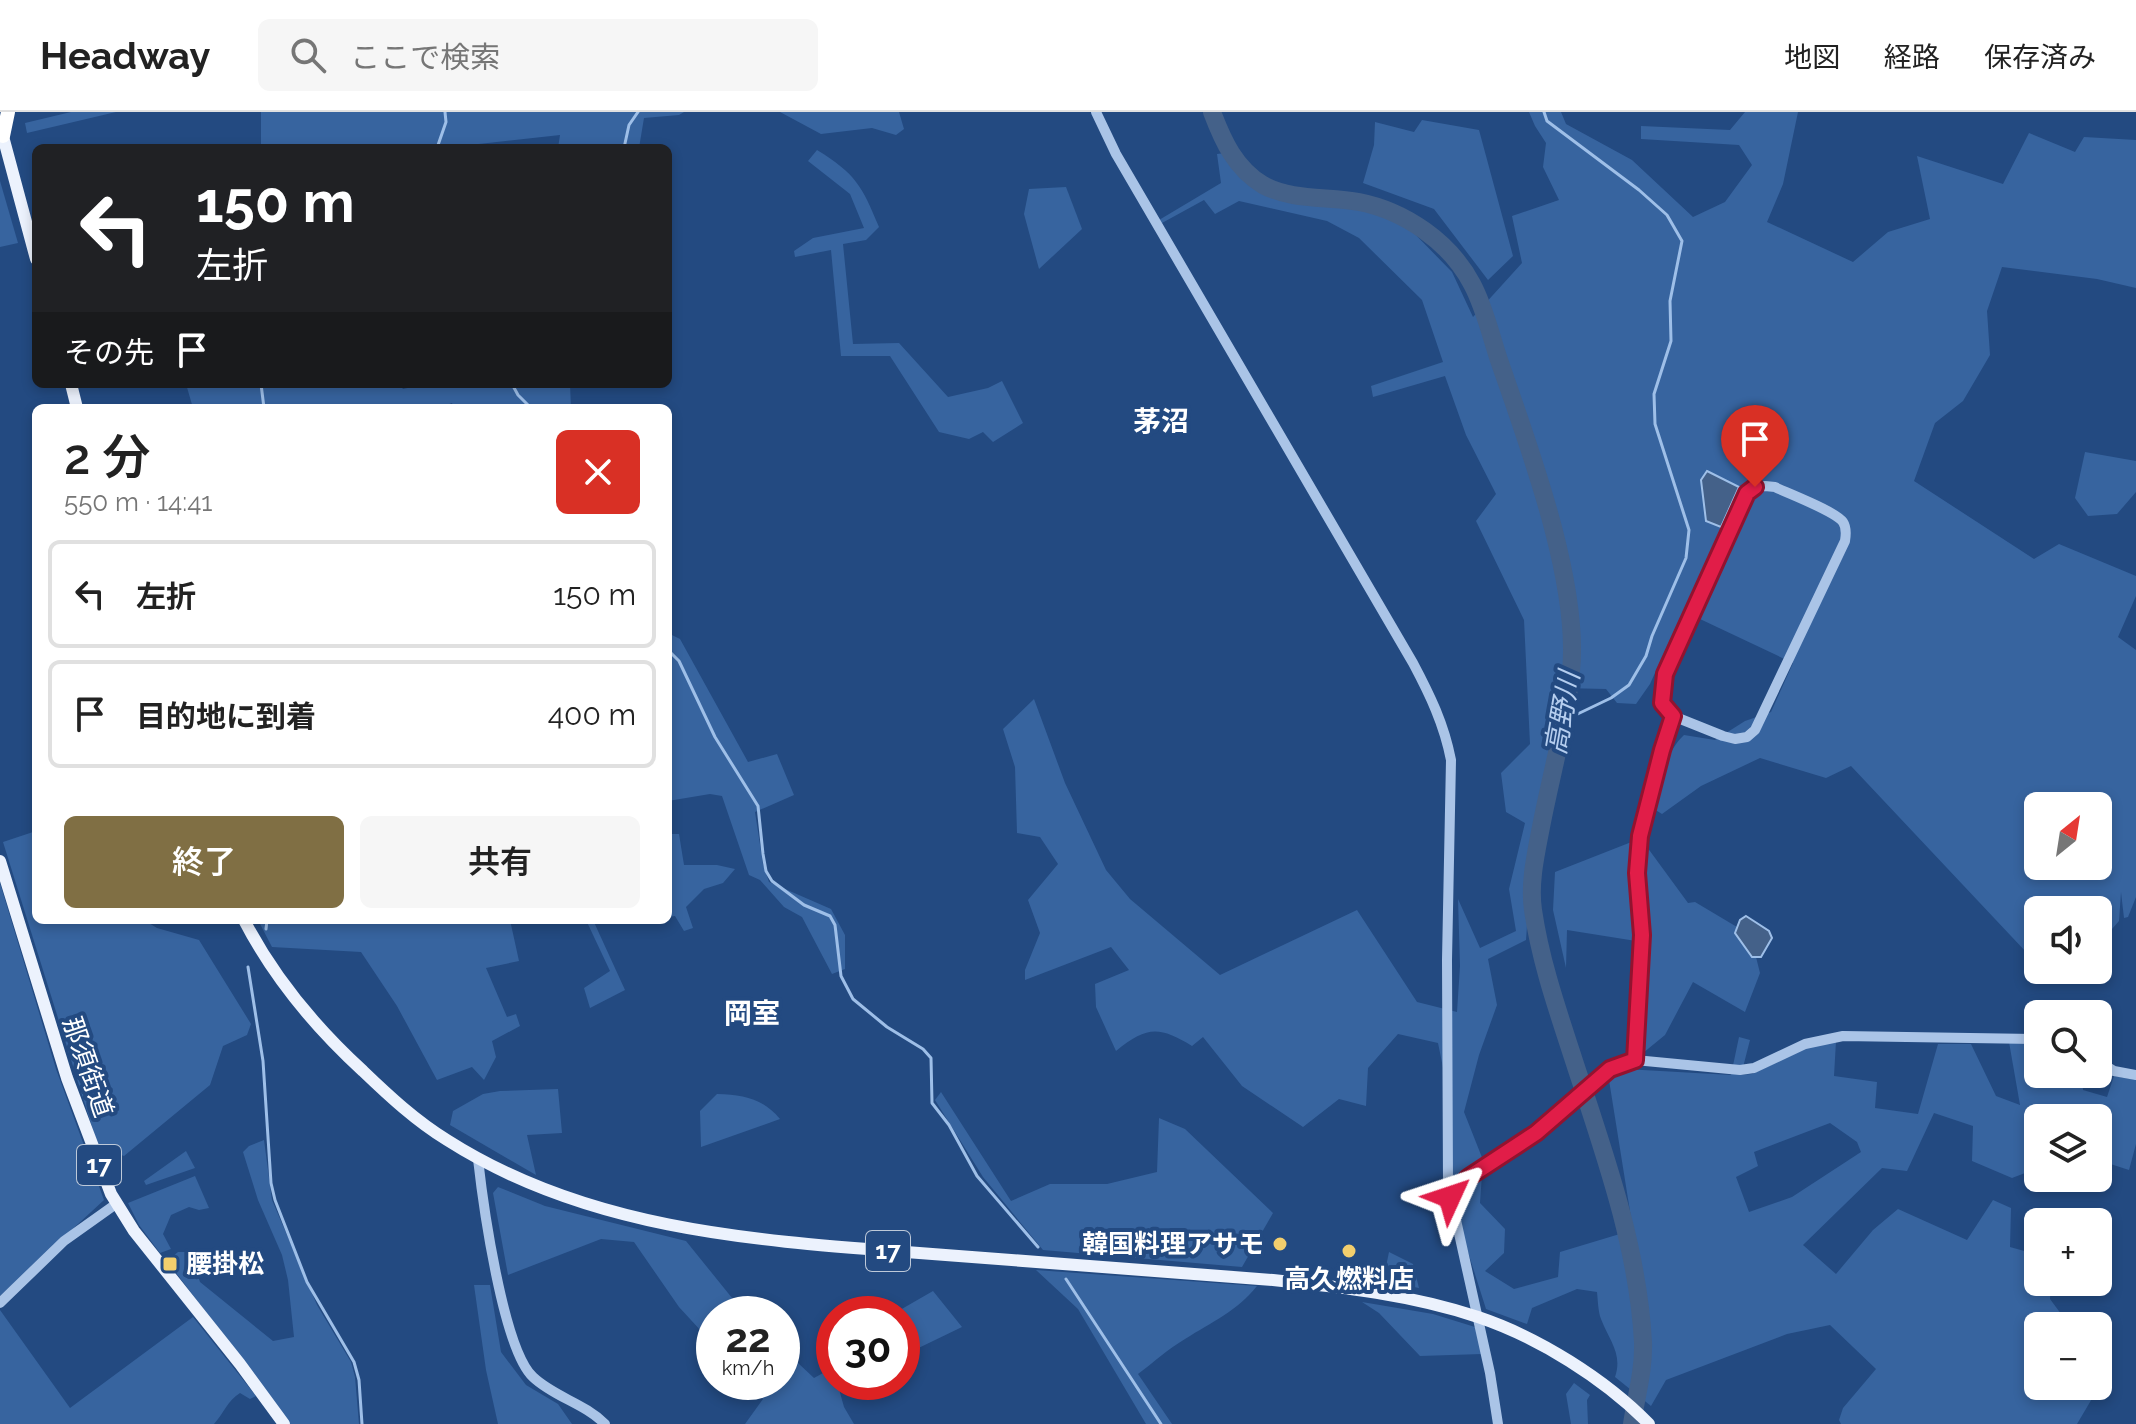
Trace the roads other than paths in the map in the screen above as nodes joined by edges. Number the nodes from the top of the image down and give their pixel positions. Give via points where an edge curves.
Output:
1 (8, 112) edge
2 (1096, 112) edge
3 (1, 131) edge
4 (32, 244) edge
5 (1673, 716) junction
6 (0, 861) edge
7 (246, 924) edge
8 (2024, 1039) edge
9 (1635, 1060) junction
10 (2112, 1070) edge
11 (2136, 1075) edge
12 (478, 1159) junction
13 (1450, 1197) junction
14 (116, 1204) junction
15 (0, 1303) edge
16 (1477, 1317) junction
17 (1647, 1422) edge
18 (284, 1424) edge
19 (605, 1424) edge
20 (1498, 1424) edge

1 - 3 highway
2 - 13 street via 1413,663 1446,735 1451,760
3 - 4 main road
5 - 5 street via 1662,703 1665,674 1747,493 1755,487 1775,487 1843,522 1845,541 1755,730 1735,739
5 - 9 street via 1640,836 1642,935
6 - 14 main road, 那須街道 / 17 via 67,1078
7 - 12 main road, 17 via 322,1032 415,1118
8 - 9 street via 1843,1036 1805,1044 1740,1070
9 - 13 street via 1610,1069
10 - 11 street
12 - 16 main road, 17 via 581,1203 713,1234 1352,1288
12 - 19 street via 507,1321 520,1361 547,1388
13 - 16 street
14 - 15 street via 64,1241
14 - 18 main road, 那須街道 / 17
16 - 17 main road, 17 via 1600,1382
16 - 20 street

